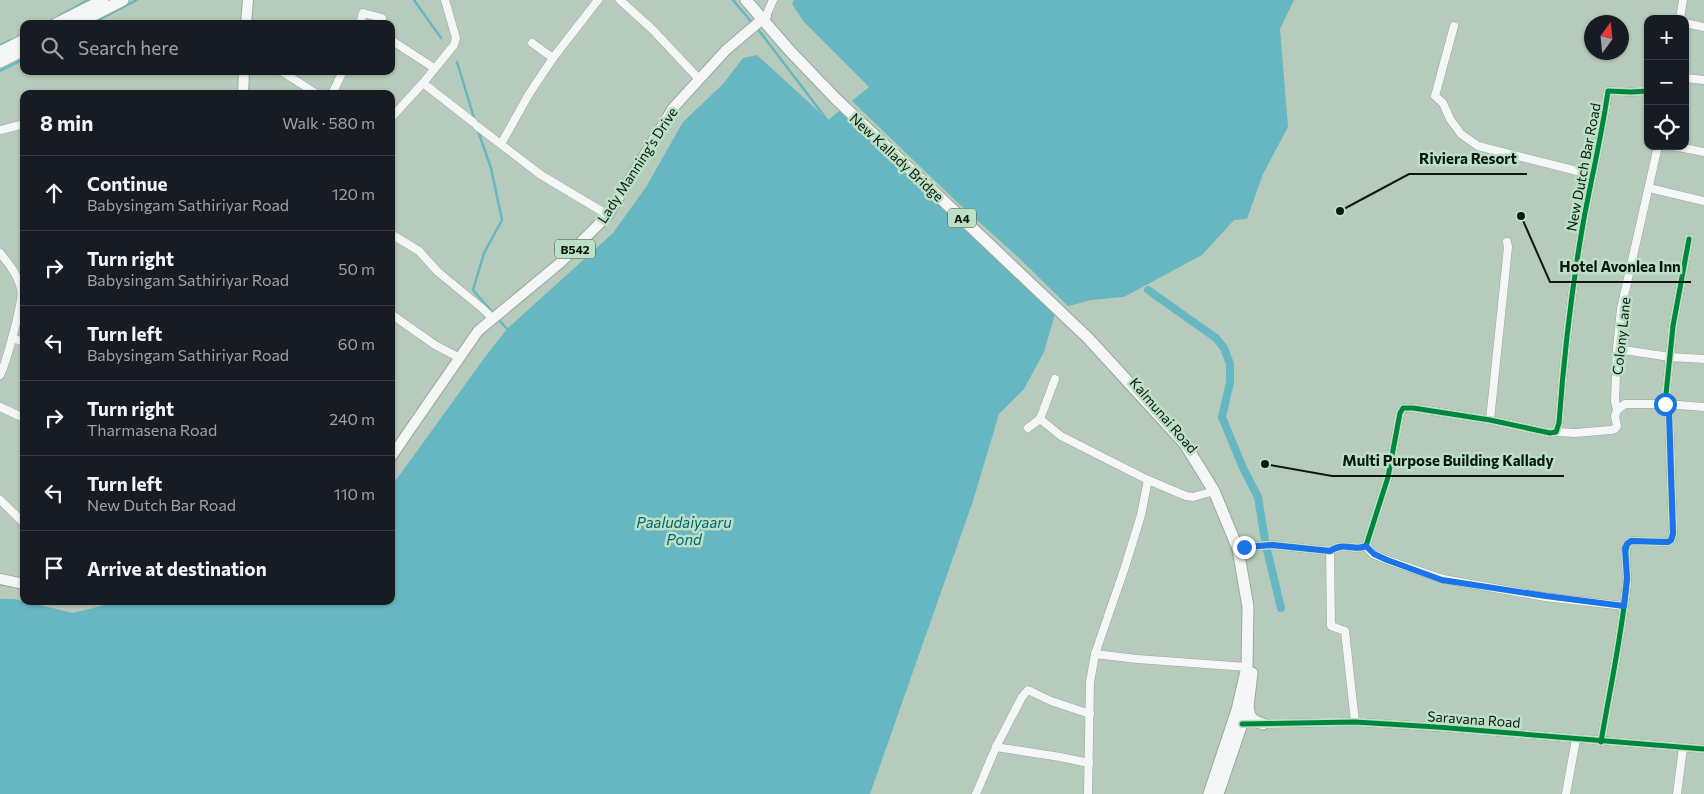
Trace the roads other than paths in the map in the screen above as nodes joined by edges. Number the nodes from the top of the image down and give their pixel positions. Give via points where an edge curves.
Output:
1 (103, 0) edge
2 (123, 0) edge
3 (248, 0) edge
4 (445, 0) edge
5 (598, 0) edge
6 (620, 0) edge
7 (746, 0) edge
8 (752, 0) edge
9 (773, 0) edge
10 (1683, 0) edge
11 (1681, 15) edge
12 (765, 18) junction
13 (64, 20) edge
14 (84, 20) edge
15 (246, 20) edge
16 (361, 20) edge
17 (382, 20) edge
18 (1689, 24) edge
19 (1454, 26) dead end
20 (1704, 27) edge
21 (772, 30) junction
22 (747, 32) junction
23 (20, 42) edge
24 (395, 43) edge
25 (532, 43) dead end
26 (0, 52) edge
27 (20, 52) edge
28 (553, 58) junction
29 (0, 62) edge
30 (434, 68) junction
31 (244, 75) edge
32 (287, 75) edge
33 (342, 75) edge
34 (1689, 78) edge
35 (699, 79) junction
36 (1704, 80) edge
37 (423, 83) junction
38 (243, 90) edge
39 (311, 90) edge
40 (334, 90) edge
41 (1644, 91) edge
42 (838, 97) junction
43 (395, 114) edge
44 (20, 125) edge
45 (0, 130) edge
46 (501, 144) junction
47 (1689, 149) edge
48 (1657, 150) edge
49 (1704, 152) edge
50 (1594, 175) junction
51 (1649, 188) junction
52 (1704, 201) edge
53 (608, 215) junction
54 (395, 236) edge
55 (1689, 239) dead end
56 (1506, 242) dead end
57 (0, 253) edge
58 (20, 274) edge
59 (20, 300) edge
60 (395, 317) edge
61 (493, 319) junction
62 (1090, 337) junction
63 (12, 338) junction
64 (20, 341) edge
65 (1617, 349) junction
66 (1670, 357) junction
67 (458, 358) junction
68 (1704, 358) edge
69 (0, 375) edge
70 (1055, 379) dead end
71 (1665, 404) junction
72 (0, 406) edge
73 (1704, 407) edge
74 (1617, 410) junction
75 (20, 416) edge
76 (1040, 419) junction
77 (1490, 420) junction
78 (1028, 428) dead end
79 (1556, 432) junction
80 (395, 451) edge
81 (1148, 480) junction
82 (1214, 491) junction
83 (0, 500) edge
84 (20, 520) edge
85 (1366, 546) junction
86 (1241, 548) junction
87 (1330, 551) junction
88 (0, 579) edge
89 (20, 583) edge
90 (1624, 606) junction
91 (1095, 654) junction
92 (1247, 667) junction
93 (1248, 706) junction
94 (1090, 714) junction
95 (1354, 722) junction
96 (1242, 724) junction
97 (1263, 724) junction
98 (1576, 739) junction
99 (1601, 742) junction
100 (996, 747) junction
101 (1683, 748) junction
102 (1704, 749) edge
103 (1089, 763) junction
104 (976, 794) edge
105 (1088, 794) edge
106 (1209, 794) edge
107 (1218, 794) edge
108 (1566, 794) edge
109 (1677, 794) edge

1 - 13 highway
2 - 14 highway
3 - 15 main road
4 - 30 street via 456,38 454,45
5 - 28 street
6 - 35 street via 654,30
7 - 12 highway, A4
8 - 12 highway, A4
9 - 12 street
10 - 11 street
12 - 21 highway, A4
12 - 22 main road, Lady Manning’s Drive / B542
12 - 42 highway, A4
16 - 17 street via 363,13
18 - 20 street
19 - 50 street via 1435,96 1444,103 1461,134 1478,146
21 - 22 main road via 761,27
21 - 42 highway, A4
22 - 35 main road, Lady Manning’s Drive / B542
23 - 26 highway
24 - 30 street
25 - 28 street
27 - 29 highway
28 - 46 street
30 - 37 street
31 - 38 main road
32 - 39 street
33 - 40 street
34 - 36 street
35 - 53 main road, Lady Manning’s Drive / B542 via 673,108
37 - 43 street
37 - 46 street
41 - 50 street, New Dutch Bar Road via 1608,91
42 - 62 highway, New Kallady Bridge / A4
44 - 45 street
46 - 53 street via 541,175
47 - 49 street
48 - 51 street, Colony Lane
50 - 79 street, New Dutch Bar Road via 1571,299
51 - 52 street
51 - 65 street, Colony Lane via 1621,309
53 - 61 main road, Lady Manning’s Drive / B542 via 560,264
54 - 61 street via 419,250 438,272
55 - 66 street
56 - 77 street
57 - 58 street
59 - 63 street
60 - 67 street
61 - 67 main road, Lady Manning’s Drive / B542 via 478,331
62 - 82 highway, Kalmunai Road / A4 via 1185,444
62 - 86 highway, Kalmunai Road / A4 via 1189,440 1228,504
63 - 64 street
63 - 69 street
65 - 66 street
65 - 74 street, Colony Lane
66 - 68 street
66 - 71 street
67 - 80 main road, Lady Manning’s Drive / B542
70 - 76 street
71 - 73 street
71 - 74 street via 1625,404
71 - 90 street via 1669,412 1673,534 1668,542 1631,541 1627,544
72 - 75 street
74 - 79 street, Colony Lane via 1616,429
76 - 78 street
76 - 81 street via 1061,436
77 - 79 street
77 - 85 street via 1403,408 1388,478
81 - 82 street via 1186,496
81 - 91 street via 1141,515
82 - 86 highway, Kalmunai Road / A4
83 - 84 street
85 - 87 street via 1343,545
85 - 90 street via 1380,557 1442,580
86 - 87 street via 1272,545
86 - 92 highway, Kalmunai Road / A4 via 1248,607
86 - 93 highway, Kalmunai Road / A4 via 1253,597 1253,668
87 - 95 street via 1332,626 1345,631
88 - 89 main road
90 - 99 street
91 - 92 street
91 - 94 street via 1090,682
92 - 106 highway, Kalmunai Road / A4 via 1237,710
93 - 96 highway, Kalmunai Road / A4
93 - 97 highway via 1249,716
94 - 100 street via 1028,690
94 - 103 street
95 - 97 street, Saravana Road
95 - 98 street, Saravana Road
96 - 97 street, Saravana Road
96 - 107 highway, Kalmunai Road / A4
98 - 99 street, Saravana Road
98 - 108 street
99 - 101 street, Saravana Road
100 - 103 street
100 - 104 street
101 - 102 street, Saravana Road
101 - 109 street
103 - 105 street

